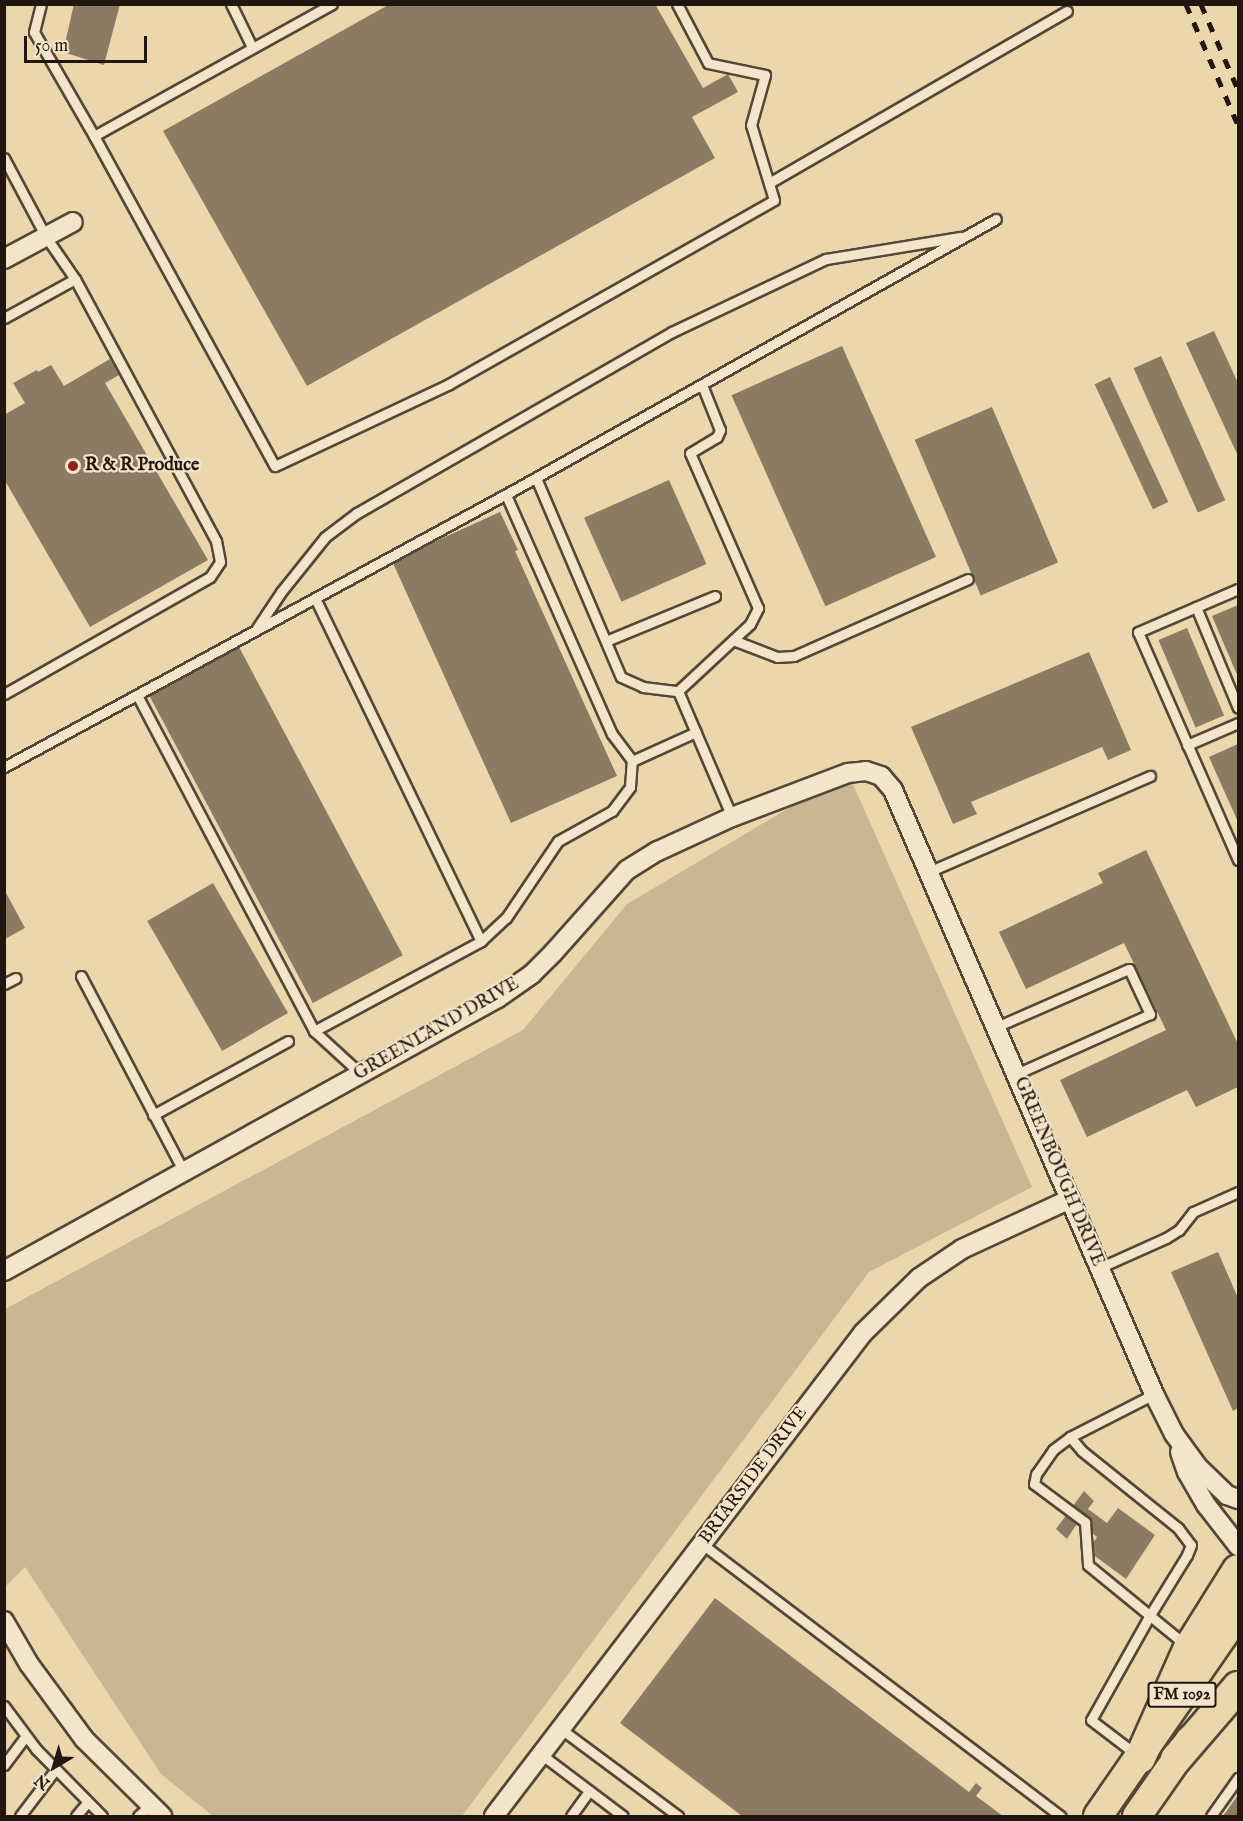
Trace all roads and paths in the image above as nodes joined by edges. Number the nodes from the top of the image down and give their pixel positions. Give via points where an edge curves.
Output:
1 (41, 4) edge
2 (231, 4) edge
3 (332, 4) edge
4 (677, 4) edge
5 (1067, 11) dead end
6 (252, 47) junction
7 (94, 136) junction
8 (4, 158) edge
9 (769, 183) junction
10 (996, 219) dead end
11 (73, 222) dead end
12 (46, 237) junction
13 (966, 237) junction
14 (4, 259) edge
15 (75, 279) junction
16 (4, 318) edge
17 (702, 385) junction
18 (536, 478) junction
19 (506, 495) junction
20 (968, 579) dead end
21 (1239, 589) edge
22 (715, 596) dead end
23 (315, 598) junction
24 (1196, 607) junction
25 (255, 630) junction
26 (734, 640) junction
27 (606, 641) junction
28 (678, 691) junction
29 (4, 694) edge
30 (136, 695) junction
31 (1239, 708) edge
32 (1239, 723) edge
33 (696, 732) junction
34 (1187, 745) junction
35 (632, 761) junction
36 (4, 767) edge
37 (1150, 776) dead end
38 (732, 817) junction
39 (1239, 860) edge
40 (928, 872) junction
41 (944, 910) joint
42 (481, 941) junction
43 (81, 976) dead end
44 (16, 978) dead end
45 (4, 984) edge
46 (996, 1028) junction
47 (314, 1031) junction
48 (288, 1041) dead end
49 (361, 1074) junction
50 (1016, 1074) junction
51 (153, 1115) junction
52 (184, 1172) junction
53 (1239, 1192) edge
54 (1070, 1199) junction
55 (1100, 1268) junction
56 (4, 1271) edge
57 (1154, 1394) junction
58 (1174, 1434) junction
59 (1070, 1437) junction
60 (1239, 1499) edge
61 (702, 1544) junction
62 (1239, 1546) edge
63 (1239, 1570) edge
64 (1239, 1614) edge
65 (1150, 1615) junction
66 (6, 1628) edge
67 (1189, 1648) junction
68 (1239, 1669) edge
69 (1239, 1687) edge
70 (4, 1706) edge
71 (561, 1729) junction
72 (26, 1737) junction
73 (1146, 1748) junction
74 (542, 1755) junction
75 (1176, 1759) junction
76 (4, 1765) edge
77 (56, 1770) junction
78 (1239, 1778) edge
79 (589, 1791) junction
80 (87, 1803) junction
81 (150, 1813) edge
82 (1137, 1815) edge
83 (20, 1816) edge
84 (76, 1816) edge
85 (102, 1816) edge
86 (494, 1816) edge
87 (571, 1816) edge
88 (623, 1816) edge
89 (678, 1816) edge
90 (1060, 1816) edge
91 (1098, 1816) edge
92 (1211, 1816) edge

1 - 7 lane via 34,32
2 - 6 lane
3 - 6 lane
4 - 9 lane via 708,63 765,75 751,125
5 - 9 lane
6 - 7 lane
7 - 9 lane via 275,466 449,384 774,200
8 - 12 lane
10 - 13 lane
11 - 12 street
12 - 14 street
12 - 15 lane
13 - 17 lane
13 - 25 lane via 826,259 672,332 357,513 325,537
15 - 16 lane
15 - 29 lane via 216,541 220,562 210,577
17 - 18 lane
17 - 26 lane via 720,430 717,437 690,453 758,608
18 - 19 lane
18 - 27 lane
19 - 23 lane
19 - 35 lane via 612,734
20 - 26 lane via 794,656 777,657
21 - 24 lane
22 - 27 lane
23 - 25 lane
23 - 42 lane
24 - 31 lane
24 - 34 lane via 1138,632
25 - 30 lane
26 - 28 lane
27 - 28 lane via 621,677 643,687
28 - 33 lane
30 - 36 lane
30 - 47 lane
32 - 34 lane
33 - 35 lane
33 - 38 lane
34 - 39 lane
35 - 42 lane via 630,787 612,811 558,841 507,918
37 - 40 lane
38 - 40 street, GREENLAND DRIVE via 848,773 866,771 881,776 893,790
38 - 49 street, GREENLAND DRIVE via 627,870 532,974 498,999
40 - 41 street, GREENLAND DRIVE
41 - 46 street, GREENBOUGH DRIVE
42 - 47 lane
43 - 51 lane
44 - 45 lane
46 - 50 street, GREENBOUGH DRIVE
46 - 50 lane via 1129,969 1150,1014
47 - 49 lane
48 - 51 lane
49 - 52 street, GREENLAND DRIVE
50 - 54 street, GREENBOUGH DRIVE
51 - 52 lane
52 - 56 street, GREENLAND DRIVE
53 - 55 lane via 1193,1212 1179,1230 1166,1238
54 - 55 street, GREENBOUGH DRIVE
54 - 61 street, BRIARSIDE DRIVE via 962,1250 919,1278 863,1333
55 - 57 street, GREENBOUGH DRIVE
57 - 58 street, GREENBOUGH DRIVE
57 - 59 lane
58 - 60 street, GREENBOUGH DRIVE via 1197,1466 1227,1495
58 - 62 street, GREENBOUGH DRIVE via 1187,1473
59 - 65 lane via 1178,1528 1191,1545
59 - 65 lane via 1053,1450 1036,1474 1034,1484 1085,1522 1088,1565
61 - 71 street, BRIARSIDE DRIVE
61 - 90 lane
63 - 67 highway
64 - 73 main road, FM 1092
65 - 67 lane
65 - 73 lane via 1091,1720
66 - 81 street via 84,1739
67 - 73 highway
68 - 75 main road, FM 1092
69 - 75 highway
70 - 72 lane
71 - 74 street, BRIARSIDE DRIVE
71 - 89 lane
72 - 76 lane
72 - 77 lane
73 - 82 main road via 1151,1758
73 - 91 main road, FM 1092
74 - 79 lane
74 - 86 street, BRIARSIDE DRIVE
75 - 82 main road, FM 1092
77 - 80 lane
77 - 83 lane
78 - 92 lane
79 - 87 lane
79 - 88 lane
80 - 84 lane
80 - 85 lane

